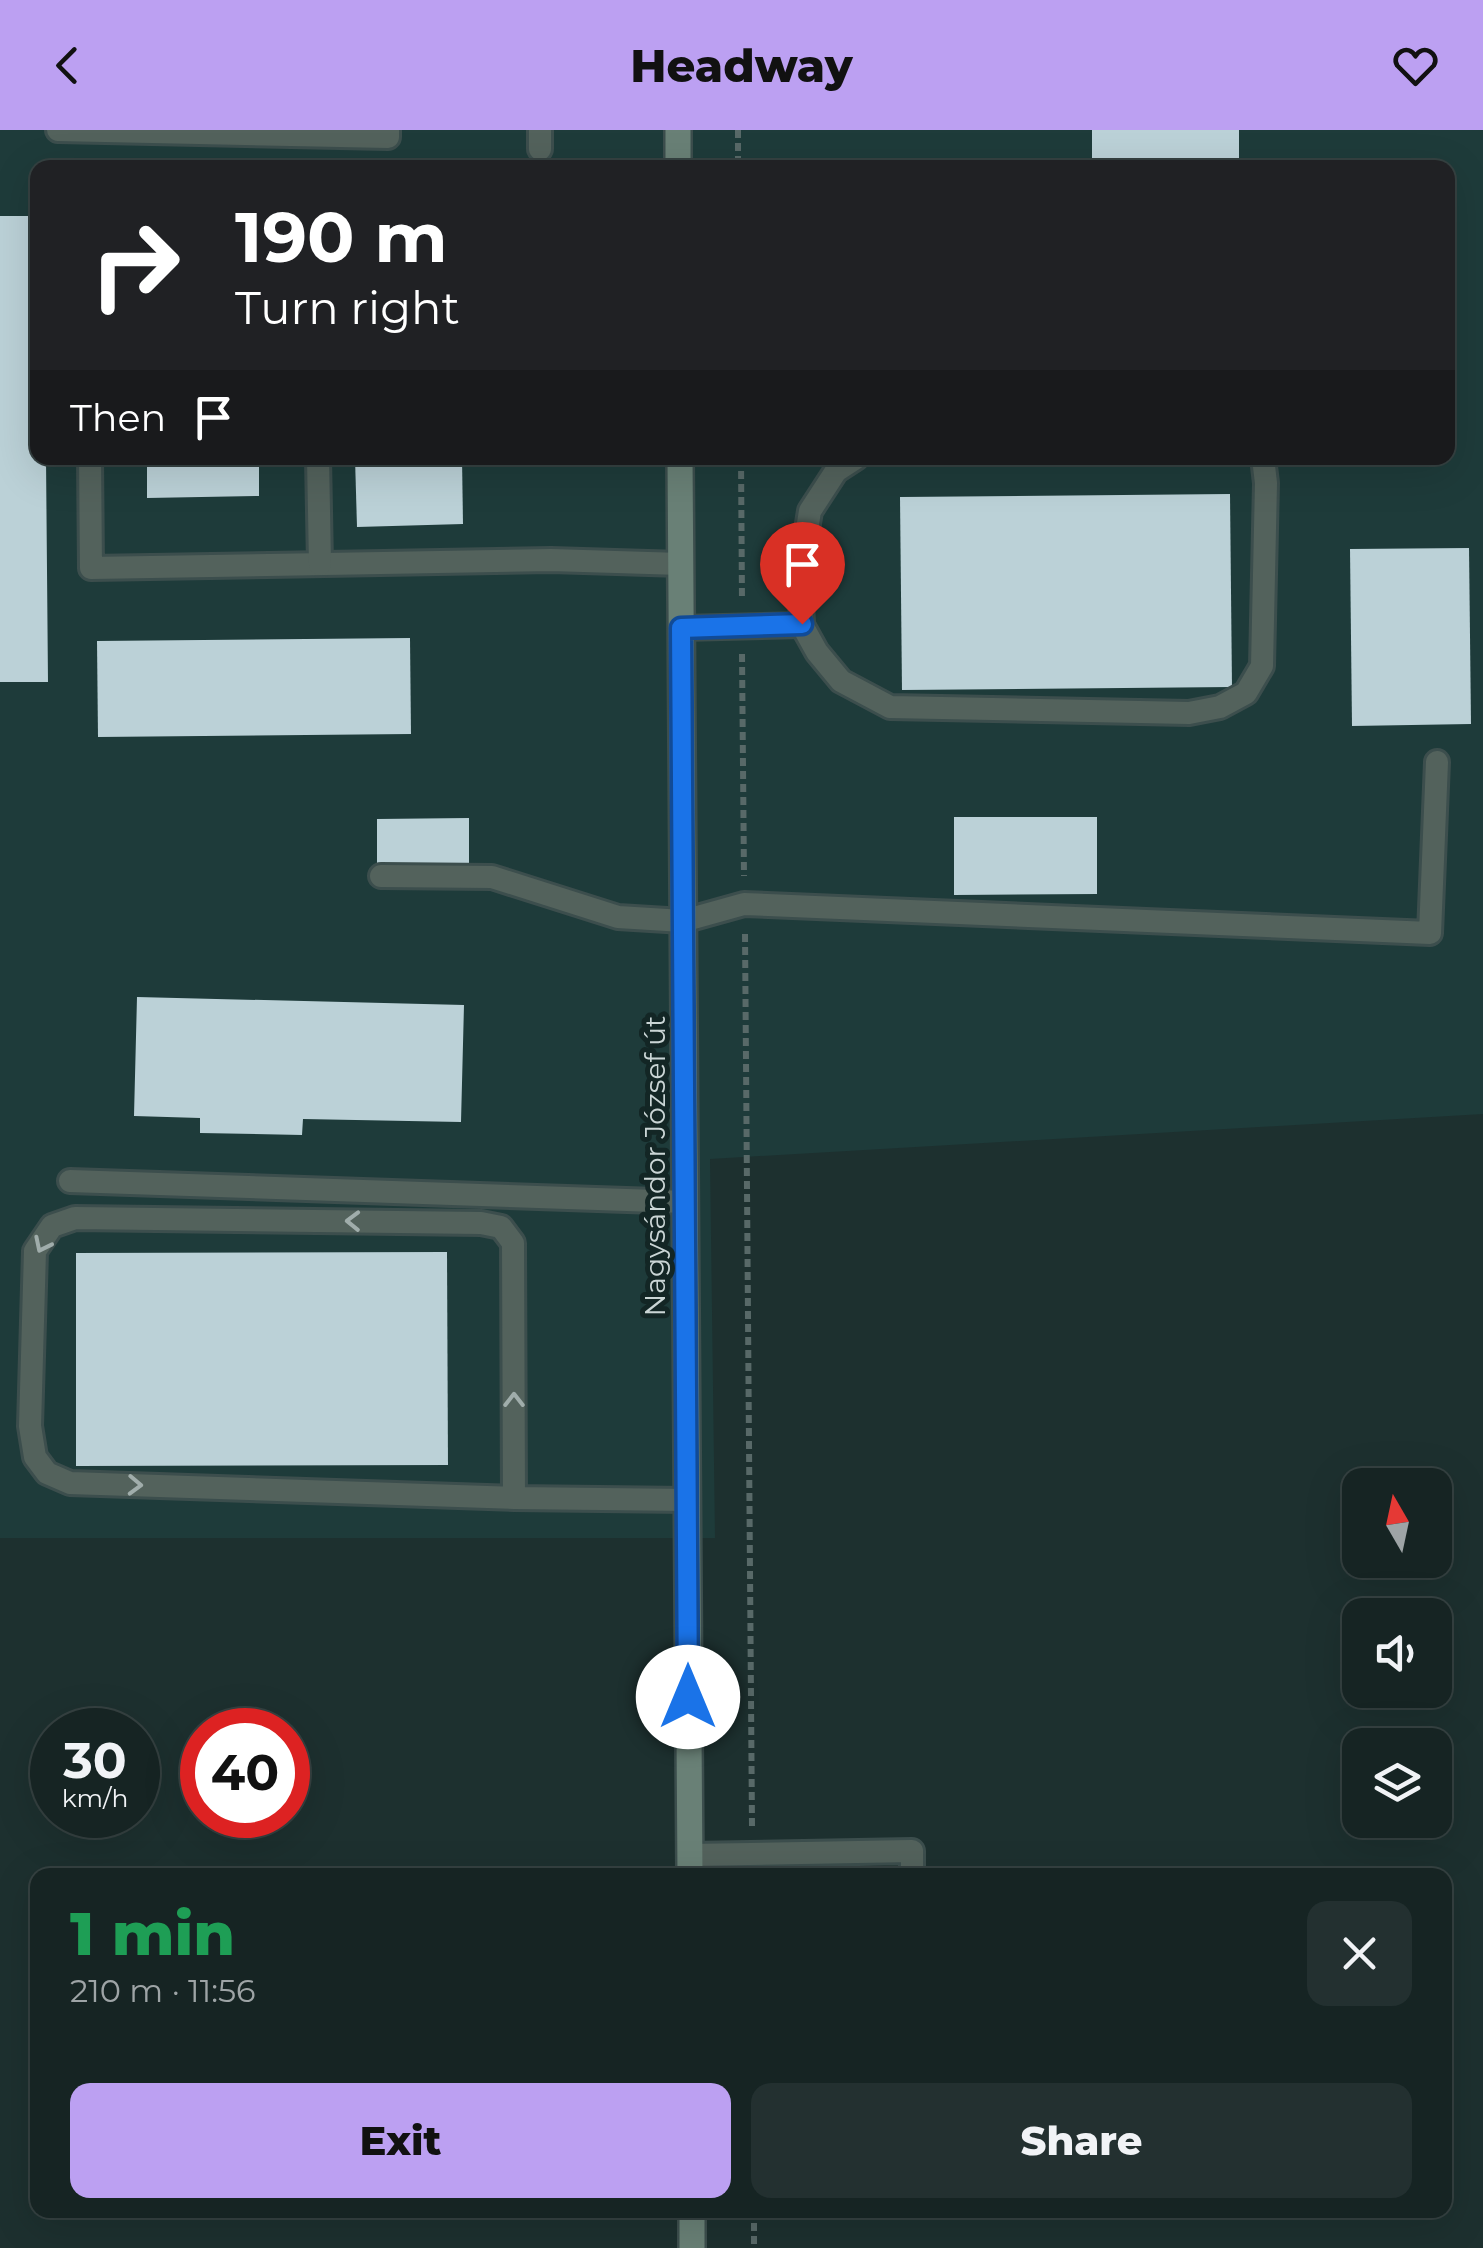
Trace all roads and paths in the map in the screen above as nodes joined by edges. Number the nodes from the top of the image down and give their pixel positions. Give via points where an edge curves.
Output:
1 (58, 130) edge
2 (388, 130) edge
3 (678, 130) edge
4 (738, 130) edge
5 (678, 160) edge
6 (738, 160) edge
7 (90, 465) edge
8 (318, 465) edge
9 (680, 465) edge
10 (740, 465) edge
11 (844, 465) edge
12 (1264, 465) edge
13 (320, 564) junction
14 (681, 564) junction
15 (802, 624) junction
16 (742, 626) junction
17 (681, 628) junction
18 (1437, 762) dead end
19 (381, 876) dead end
20 (744, 904) junction
21 (684, 921) junction
22 (70, 1181) dead end
23 (686, 1202) junction
24 (514, 1498) junction
25 (687, 1500) junction
26 (752, 1854) junction
27 (690, 1865) edge
28 (912, 1868) edge
29 (692, 2218) edge
30 (754, 2218) edge
31 (692, 2248) edge
32 (754, 2248) edge

1 - 2 lane via 388,137
3 - 5 street
4 - 6 path
7 - 13 lane via 91,568
8 - 13 lane
9 - 14 street, Nagysándor József út
10 - 16 path
11 - 15 lane via 810,511 800,573
12 - 15 lane via 1262,666 1246,693 1220,707 1189,713 890,707 841,681
13 - 14 lane
14 - 17 street, Nagysándor József út
15 - 16 lane
16 - 17 lane
16 - 20 path
17 - 21 street, Nagysándor József út
18 - 20 lane via 1430,932
19 - 21 lane via 492,876 618,918
20 - 21 lane
20 - 26 path
21 - 23 street, Nagysándor József út
22 - 23 lane
23 - 25 street, Nagysándor József út
24 -> 24 lane via 514,1255 500,1227 75,1218 52,1226 35,1251 30,1426 34,1457 47,1473 70,1483
24 - 25 lane
25 - 27 street, Nagysándor József út
26 - 27 lane
26 - 28 lane via 912,1851
29 - 31 street
30 - 32 path

